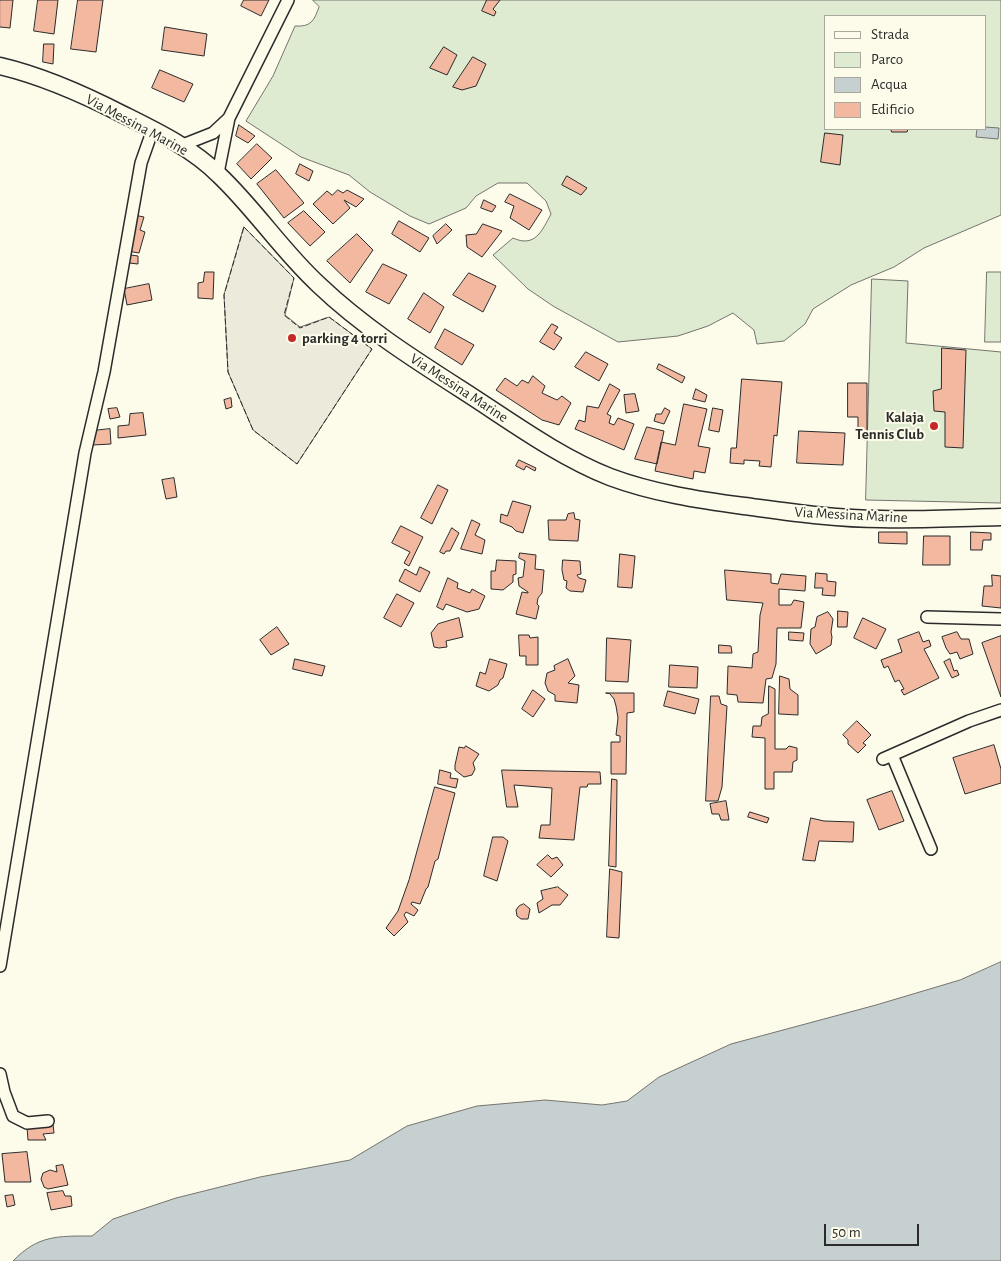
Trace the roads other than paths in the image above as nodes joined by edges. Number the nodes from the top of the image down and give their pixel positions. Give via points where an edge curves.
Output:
1 (288, 0) edge
2 (0, 66) edge
3 (229, 118) junction
4 (152, 129) junction
5 (180, 146) junction
6 (218, 173) junction
7 (1001, 517) edge
8 (927, 617) dead end
9 (1001, 620) edge
10 (1001, 710) edge
11 (931, 849) dead end
12 (0, 966) edge
13 (0, 1074) edge
14 (48, 1121) dead end

1 - 3 street
2 - 4 main road, Via Messina Marine via 52,82
3 - 5 street via 213,133
3 - 6 street
4 - 5 main road, Via Messina Marine
4 - 12 street via 141,162 104,372 85,453
5 - 6 main road, Via Messina Marine
6 - 7 main road, Via Messina Marine via 298,265 359,320 544,444 609,476 703,501 798,513 880,520
8 - 9 street
10 - 11 street via 887,757
13 - 14 street via 12,1116 27,1123

